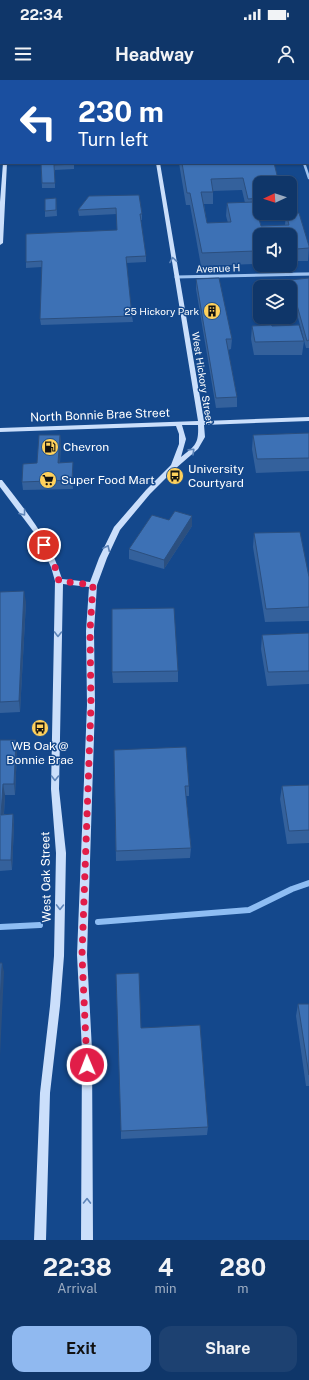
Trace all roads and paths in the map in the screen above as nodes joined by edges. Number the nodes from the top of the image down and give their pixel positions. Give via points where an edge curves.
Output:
1 (5, 164) edge
2 (158, 164) edge
3 (304, 164) edge
4 (309, 178) edge
5 (1, 215) edge
6 (0, 243) edge
7 (309, 274) edge
8 (176, 277) junction
9 (309, 419) edge
10 (201, 422) junction
11 (178, 423) junction
12 (0, 430) edge
13 (173, 467) junction
14 (0, 482) edge
15 (59, 581) junction
16 (93, 585) junction
17 (40, 1240) edge
18 (87, 1240) edge

1 - 5 main road
8 -> 2 main road, West Hickory Street
3 - 4 street
5 - 6 main road
7 - 8 street, Avenue H
8 - 10 main road, West Hickory Street
9 - 10 main road, North Bonnie Brae Street
10 - 11 main road, North Bonnie Brae Street
13 -> 10 main road, West Hickory Street via 196,448 202,436
11 - 12 main road, North Bonnie Brae Street
11 - 13 main road via 183,440
16 -> 13 main road, West Hickory Street via 117,529
14 -> 15 main road, West Oak Street via 39,534
15 - 16 main road
15 -> 17 main road, West Oak Street via 55,789 61,853 55,1006 45,1093
18 -> 16 main road via 87,1050 82,955

